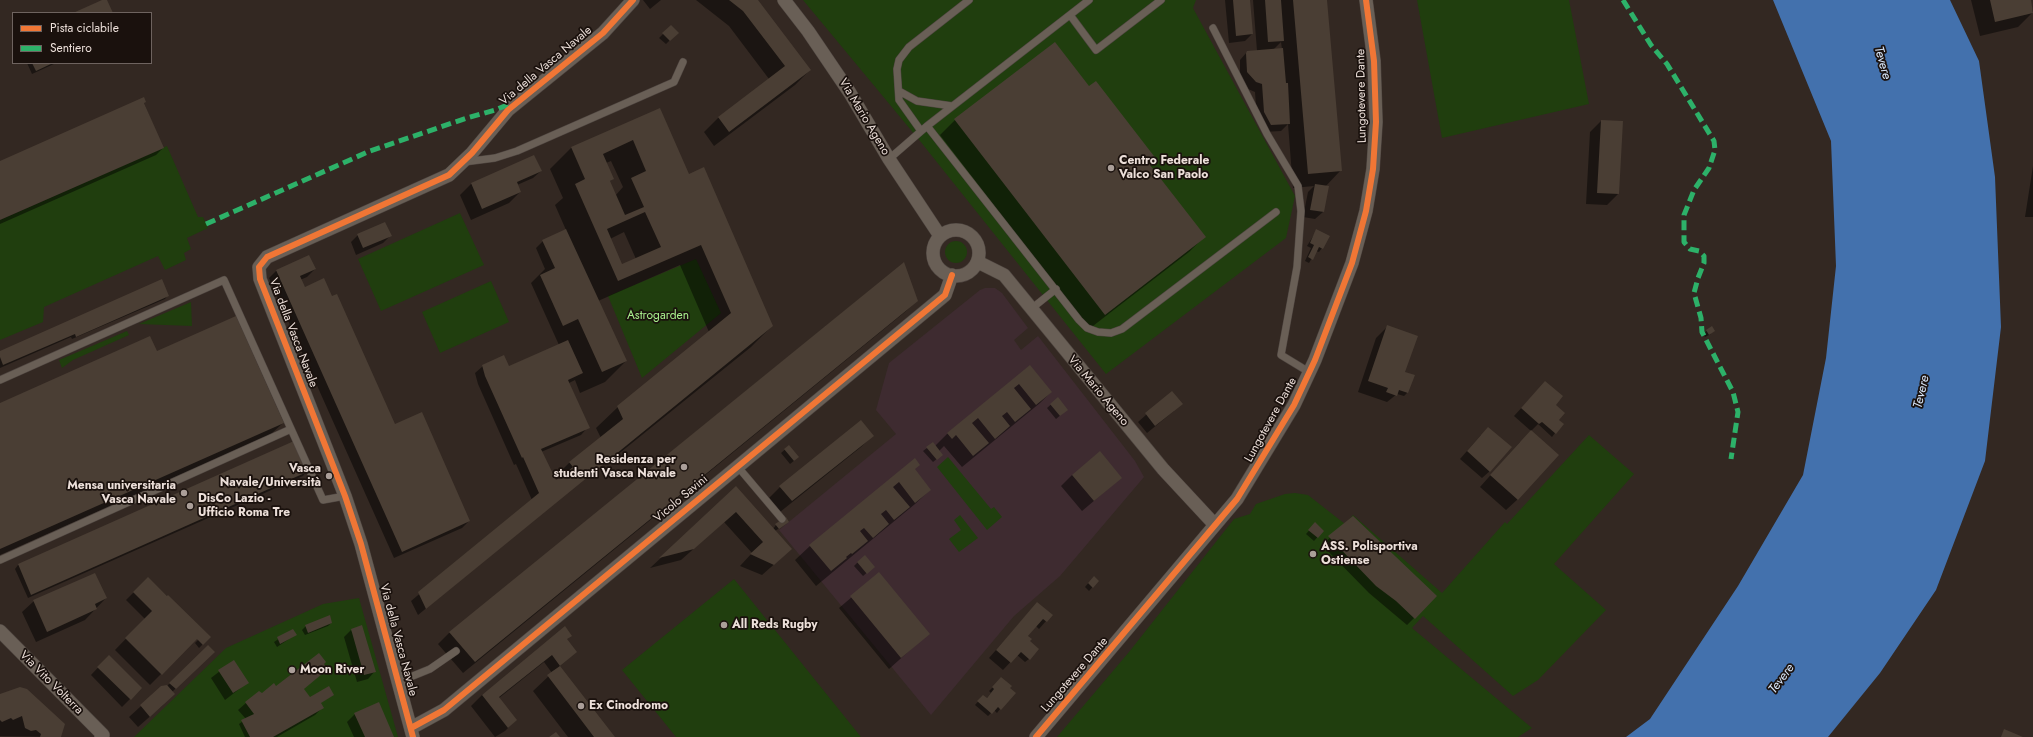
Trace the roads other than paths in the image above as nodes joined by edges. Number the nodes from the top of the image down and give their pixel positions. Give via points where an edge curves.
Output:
1 (633, 0) edge
2 (784, 0) edge
3 (969, 0) edge
4 (1089, 0) edge
5 (1161, 0) edge
6 (1366, 0) edge
7 (1070, 15) junction
8 (1213, 28) dead end
9 (683, 62) dead end
10 (899, 91) junction
11 (952, 106) junction
12 (924, 128) junction
13 (889, 159) junction
14 (462, 163) junction
15 (1276, 212) dead end
16 (940, 236) junction
17 (978, 262) junction
18 (952, 276) junction
19 (1056, 289) junction
20 (1031, 309) junction
21 (1309, 372) junction
22 (0, 380) edge
23 (292, 429) junction
24 (738, 467) junction
25 (345, 496) junction
26 (782, 518) dead end
27 (1214, 525) junction
28 (0, 560) edge
29 (0, 631) edge
30 (456, 651) dead end
31 (398, 682) junction
32 (412, 732) edge
33 (102, 736) edge
34 (1036, 737) edge

1 - 14 street, Via della Vasca Navale via 603,33 508,110
2 - 13 street, Via Mario Ageno via 850,93
3 - 10 lane via 906,51 899,60
4 - 7 lane
5 - 7 lane via 1096,50
6 - 21 street, Lungotevere Dante via 1374,61 1376,122 1373,169 1366,211 1352,263
7 - 11 lane
8 - 21 lane via 1267,134 1298,186 1301,210 1297,267 1281,354
9 - 14 lane via 674,82 517,151 495,158
10 - 11 lane via 917,101
10 - 12 lane via 899,100
11 - 12 lane
12 - 13 lane
12 - 19 lane
13 - 16 street, Via Mario Ageno
14 - 25 street, Via della Vasca Navale via 449,174 267,257 259,266 260,279
15 - 19 lane via 1122,330 1111,334 1087,328
16 - 17 street via 954,230 970,234 979,246
16 - 18 street via 934,249 934,256 940,269
17 - 18 street via 967,273
17 - 20 street, Via Mario Ageno via 1004,275
18 - 24 street, Vicolo Savini via 946,295
19 - 20 lane
20 - 27 street, Via Mario Ageno via 1162,469
21 - 27 street, Lungotevere Dante via 1294,405 1258,466 1237,499
22 - 23 lane via 224,280
23 - 25 lane via 323,500
23 - 28 lane
24 - 26 lane
24 - 32 street, Vicolo Savini via 444,710
25 - 31 street, Via della Vasca Navale via 361,544
27 - 34 street, Lungotevere Dante via 1100,664
29 - 33 street, Via Vito Volterra
30 - 31 lane via 430,669
31 - 32 street, Via della Vasca Navale

